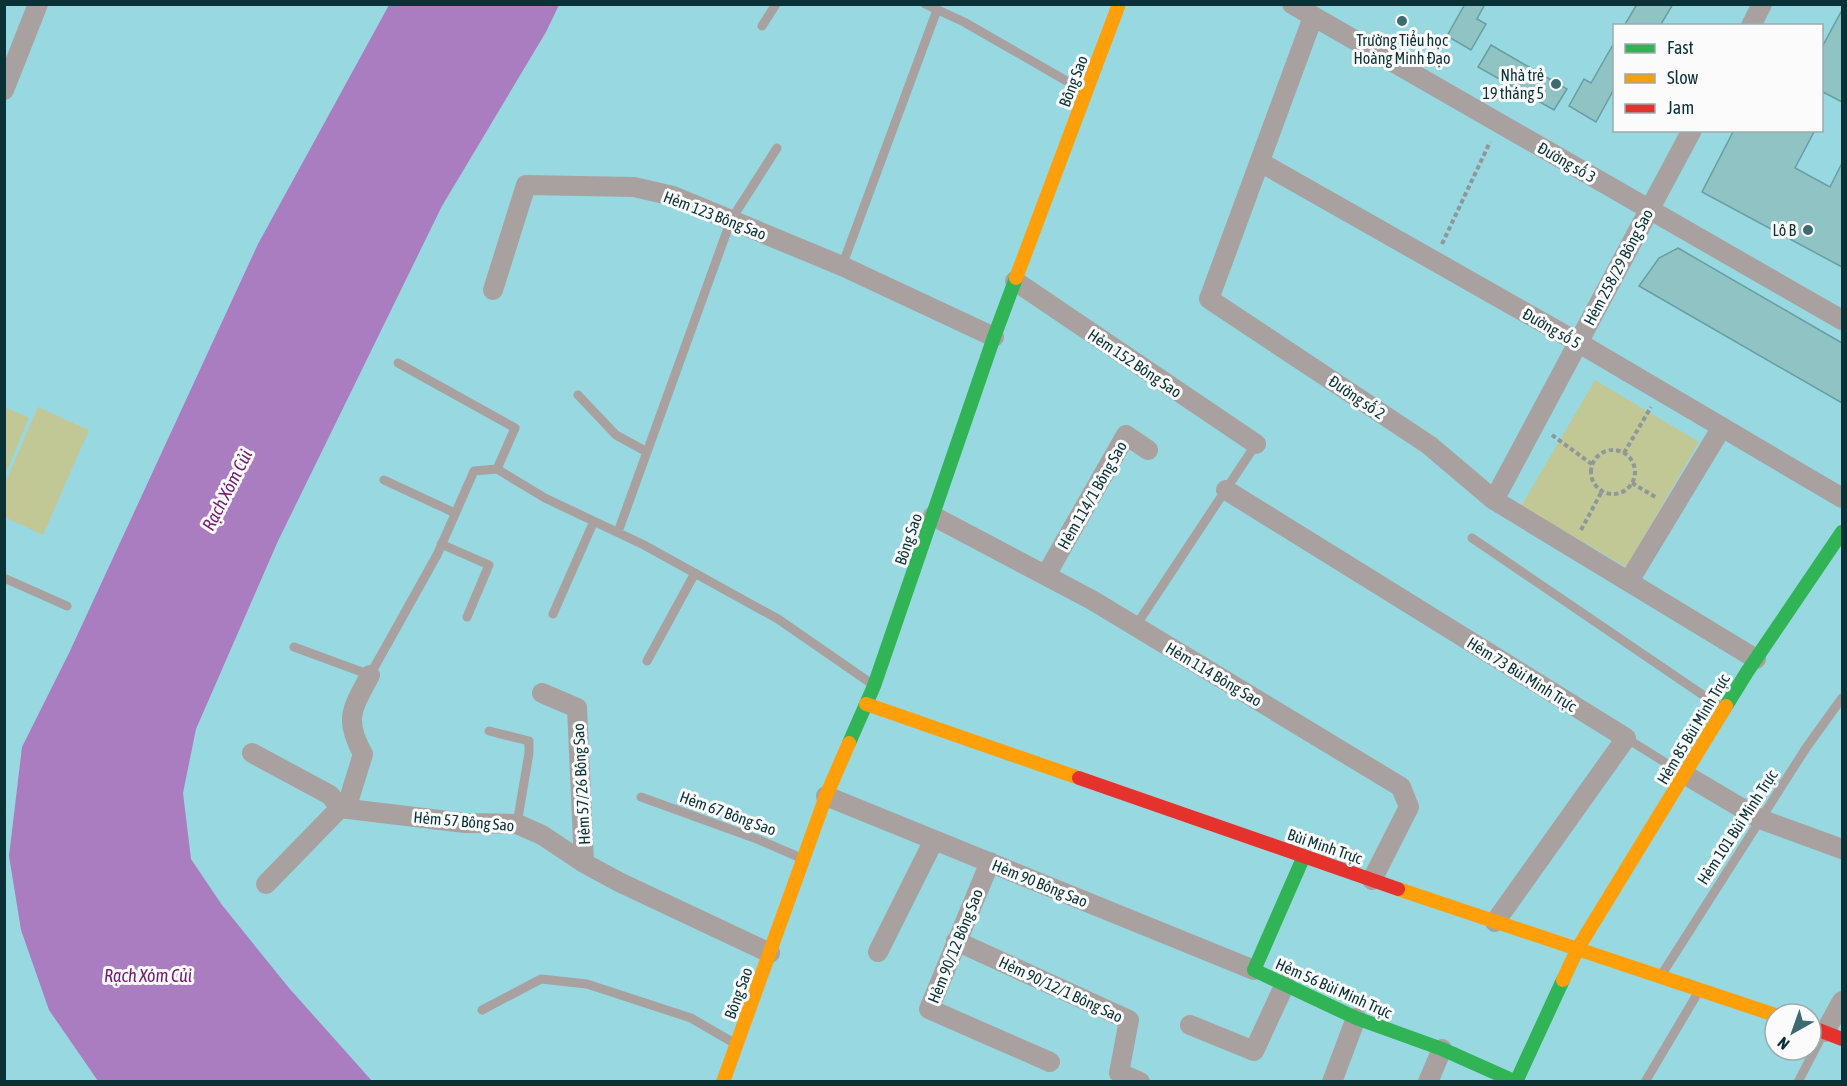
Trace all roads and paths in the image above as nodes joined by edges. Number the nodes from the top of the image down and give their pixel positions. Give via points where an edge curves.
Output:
1 (38, 4) edge
2 (776, 4) edge
3 (925, 4) edge
4 (1119, 4) edge
5 (1292, 4) edge
6 (1762, 4) edge
7 (937, 10) junction
8 (1313, 17) junction
9 (1752, 24) edge
10 (762, 26) dead end
11 (4, 90) edge
12 (1086, 92) junction
13 (1499, 123) junction
14 (1691, 132) edge
15 (777, 148) dead end
16 (1260, 162) junction
17 (1648, 209) junction
18 (731, 220) junction
19 (1434, 261) junction
20 (842, 266) junction
21 (1015, 281) junction
22 (494, 290) dead end
23 (1842, 320) edge
24 (994, 337) junction
25 (1579, 343) junction
26 (398, 363) dead end
27 (1660, 391) junction
28 (578, 395) dead end
29 (1536, 423) junction
30 (1722, 426) junction
31 (1256, 444) joint
32 (1148, 450) dead end
33 (646, 452) junction
34 (1624, 453) junction
35 (1593, 465) junction
36 (497, 469) junction
37 (384, 480) dead end
38 (1632, 483) junction
39 (1226, 490) junction
40 (1602, 491) junction
41 (1842, 498) edge
42 (1494, 500) junction
43 (1673, 507) junction
44 (455, 513) junction
45 (933, 516) junction
46 (594, 521) junction
47 (618, 532) junction
48 (1842, 532) edge
49 (1472, 538) dead end
50 (441, 544) junction
51 (1572, 547) junction
52 (695, 573) junction
53 (1046, 575) junction
54 (4, 578) edge
55 (1629, 581) junction
56 (67, 606) dead end
57 (553, 614) dead end
58 (467, 617) dead end
59 (1135, 627) junction
60 (294, 647) dead end
61 (1756, 659) junction
62 (647, 661) dead end
63 (370, 675) junction
64 (874, 686) junction
65 (542, 693) dead end
66 (1842, 698) edge
67 (866, 704) junction
68 (1724, 709) junction
69 (489, 731) dead end
70 (1626, 738) junction
71 (252, 753) dead end
72 (1684, 774) junction
73 (826, 796) junction
74 (641, 797) dead end
75 (343, 808) junction
76 (1760, 819) junction
77 (517, 824) junction
78 (934, 840) junction
79 (1842, 849) edge
80 (1304, 856) junction
81 (804, 859) junction
82 (990, 862) junction
83 (584, 863) junction
84 (1372, 880) junction
85 (266, 884) dead end
86 (1495, 922) junction
87 (956, 941) junction
88 (1578, 948) junction
89 (878, 952) dead end
90 (770, 953) junction
91 (1254, 970) junction
92 (1660, 976) junction
93 (1285, 984) junction
94 (1700, 989) junction
95 (1842, 1001) edge
96 (482, 1010) dead end
97 (1763, 1011) edge
98 (1356, 1018) junction
99 (1190, 1025) dead end
100 (1826, 1032) edge
101 (736, 1044) junction
102 (1442, 1049) junction
103 (1050, 1062) dead end
104 (723, 1082) edge
105 (1140, 1082) edge
106 (1332, 1082) edge
107 (1428, 1082) edge
108 (1516, 1082) edge
109 (1645, 1082) edge
110 (1798, 1082) edge

1 - 11 street
2 - 10 lane
3 - 7 lane
4 - 12 street, Bông Sao
5 - 8 street, Đường số 3
6 - 9 street
7 - 12 lane
7 - 20 lane
8 - 13 street, Đường số 3
8 - 16 street, Đường số 2
12 - 21 street, Bông Sao
13 - 17 street, Đường số 3
13 - 19 path
14 - 17 street, Hẻm 258/29 Bông Sao
15 - 18 lane
16 - 19 street, Đường số 5
16 - 42 street, Đường số 2 via 1209,299 1429,445
17 - 23 street, Đường số 3
17 - 25 street, Hẻm 258/29 Bông Sao
18 - 20 street, Hẻm 123 Bông Sao
18 - 22 street, Hẻm 123 Bông Sao via 673,196 634,187 526,185
18 - 33 lane
19 - 25 street, Đường số 5
20 - 24 street, Hẻm 123 Bông Sao
21 - 24 street, Bông Sao
21 - 31 street, Hẻm 152 Bông Sao
24 - 45 street, Bông Sao
25 - 27 street, Đường số 5
25 - 29 street, Hẻm 258/29 Bông Sao
26 - 36 lane via 515,428
27 - 30 street, Đường số 5
27 - 34 path
28 - 33 lane via 616,435
29 - 35 path
29 - 42 street, Hẻm 258/29 Bông Sao
30 - 41 street, Đường số 5
30 - 43 street
31 - 39 lane
32 - 53 street, Hẻm 114/1 Bông Sao via 1126,435
33 - 47 lane
34 - 35 path via 1602,453
34 - 38 path via 1633,464
35 - 40 path via 1592,480
36 - 44 lane via 474,471
36 - 46 lane
37 - 44 lane
38 - 40 path via 1615,494
38 - 43 path
39 - 59 lane
39 - 70 street, Hẻm 73 Bùi Minh Trực
40 - 51 path
42 - 51 street, Đường số 2
43 - 55 street
44 - 50 lane
45 - 53 street, Hẻm 114 Bông Sao
45 - 64 street, Bông Sao
46 - 47 lane
46 - 57 lane
47 - 52 lane
48 - 61 street, Hẻm 85 Bùi Minh Trực
49 - 68 lane
50 - 58 lane via 489,565
50 - 63 lane
51 - 55 street, Đường số 2
52 - 62 lane
52 - 64 lane via 778,619
53 - 59 street, Hẻm 114 Bông Sao
54 - 56 lane
55 - 61 street, Đường số 2
59 - 84 street, Hẻm 114 Bông Sao via 1401,787 1409,807
60 - 63 lane
61 - 68 street, Hẻm 85 Bùi Minh Trực
63 - 75 street via 351,725 363,754
64 - 67 street, Bông Sao
65 - 83 street, Hẻm 57/26 Bông Sao via 577,708
66 - 76 lane, Hẻm 101 Bùi Minh Trực
67 - 73 street, Bông Sao
67 - 80 street, Bùi Minh Trực
68 - 72 street, Hẻm 85 Bùi Minh Trực
69 - 77 lane via 529,741
70 - 72 lane
70 - 86 street
71 - 75 street via 330,795
72 - 76 street
72 - 88 street, Hẻm 85 Bùi Minh Trực
73 - 78 street, Hẻm 90 Bông Sao
73 - 81 street, Bông Sao
74 - 81 lane, Hẻm 67 Bông Sao
75 - 77 street, Hẻm 57 Bông Sao via 465,823
75 - 85 street
76 - 79 street
76 - 92 lane, Hẻm 101 Bùi Minh Trực
77 - 83 street, Hẻm 57 Bông Sao via 542,835
78 - 82 street, Hẻm 90 Bông Sao
78 - 89 street
80 - 84 street, Bùi Minh Trực
80 - 91 street, Hẻm 56 Bùi Minh Trực
81 - 90 street, Bông Sao
82 - 87 street, Hẻm 90/12 Bông Sao
82 - 91 street, Hẻm 90 Bông Sao
83 - 90 street, Hẻm 57 Bông Sao
84 - 86 street, Bùi Minh Trực
86 - 88 street, Bùi Minh Trực
87 - 103 street, Hẻm 90/12 Bông Sao via 928,1009
87 - 105 street, Hẻm 90/12/1 Bông Sao via 1129,1020 1119,1073
88 - 92 street, Bùi Minh Trực
88 - 108 street, Hẻm 85 Bùi Minh Trực
90 - 101 street, Bông Sao
91 - 93 street, Hẻm 56 Bùi Minh Trực
92 - 94 street, Bùi Minh Trực
93 - 98 street, Hẻm 56 Bùi Minh Trực
93 - 99 street via 1254,1051
94 - 97 street, Bùi Minh Trực
94 - 109 lane
95 - 100 street
96 - 101 lane via 542,979 587,984 692,1018
98 - 102 street, Hẻm 56 Bùi Minh Trực
98 - 106 street
100 - 110 lane
101 - 104 street, Bông Sao
102 - 107 street
102 - 108 street, Hẻm 56 Bùi Minh Trực

